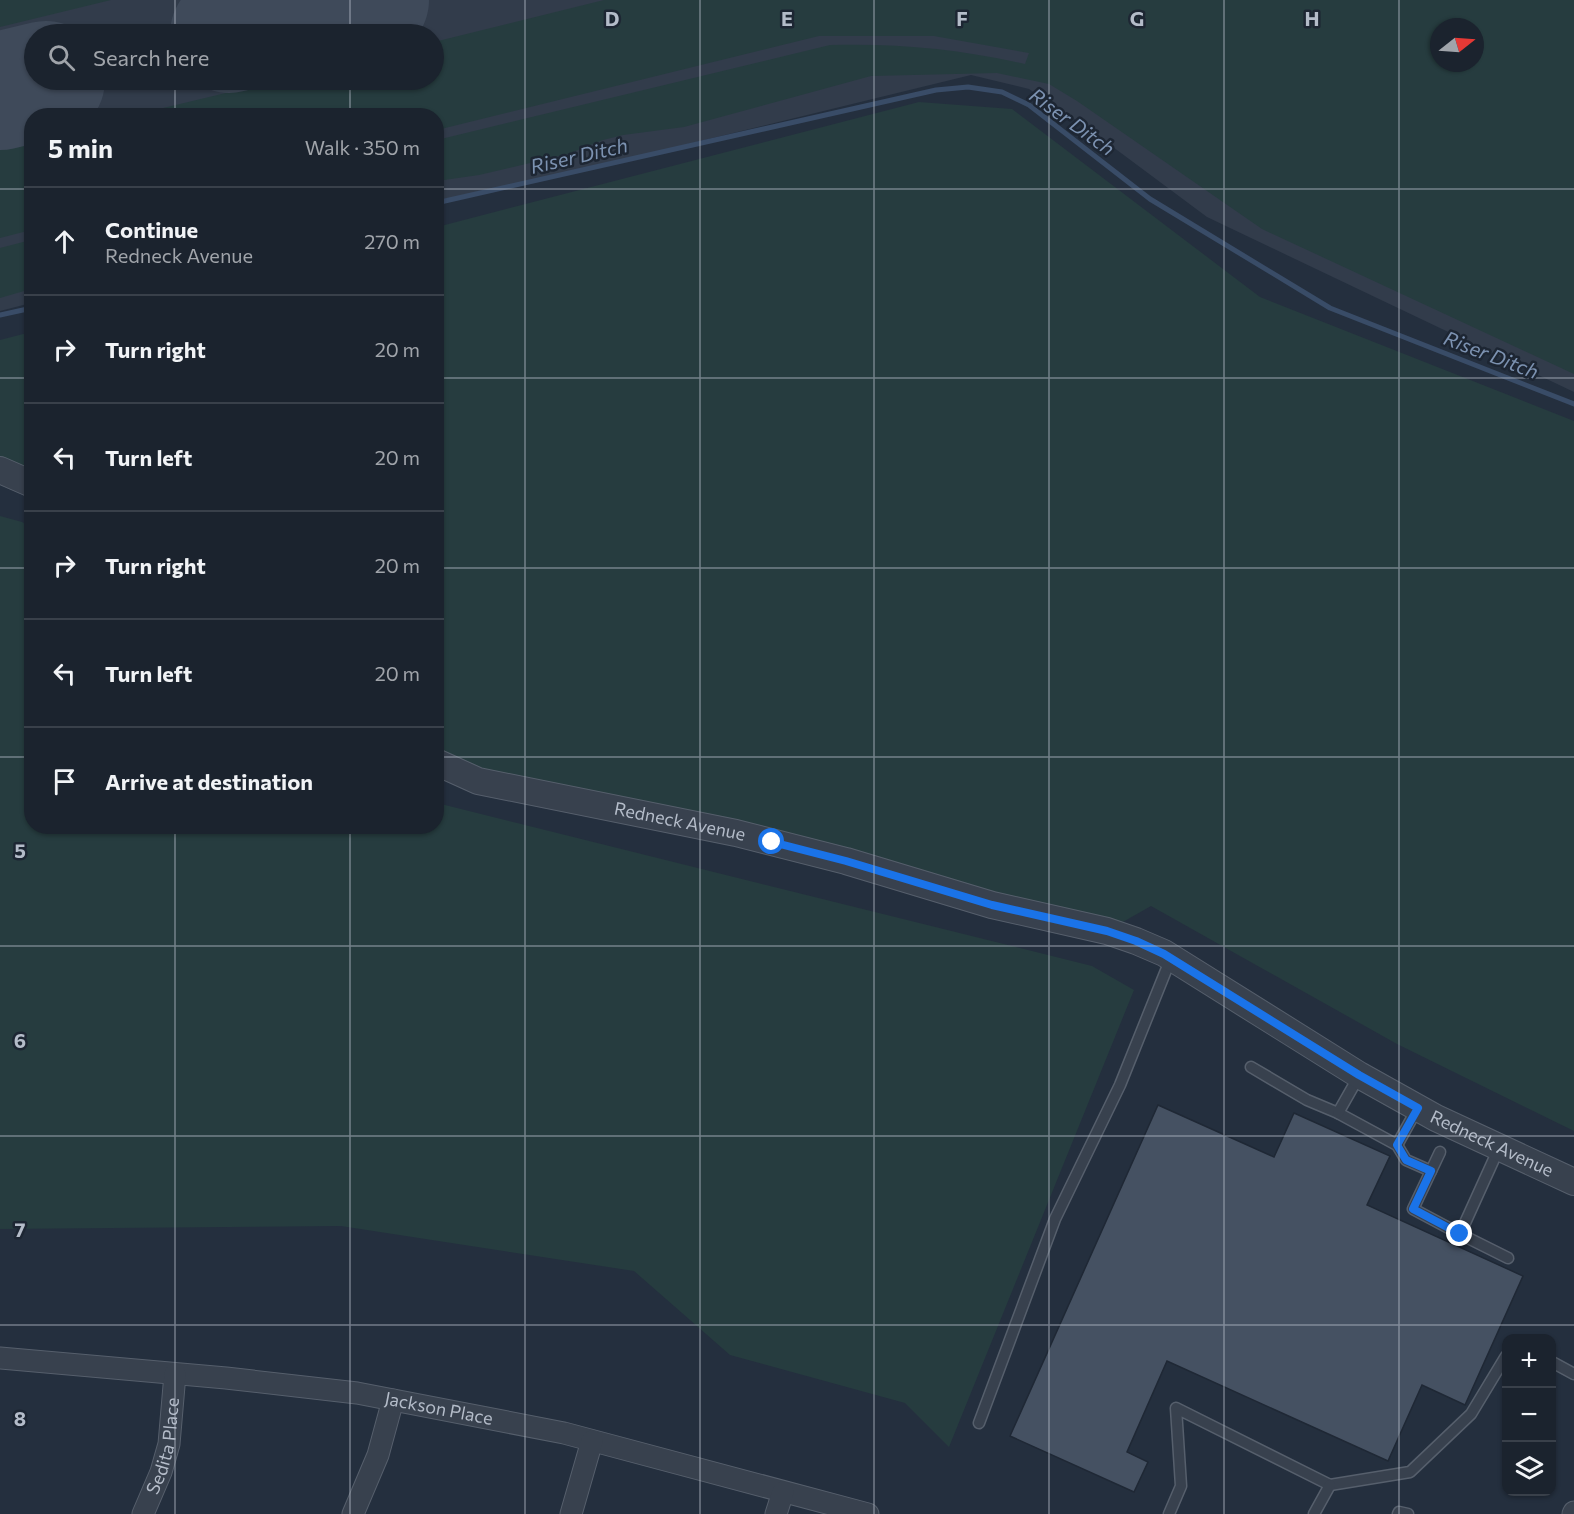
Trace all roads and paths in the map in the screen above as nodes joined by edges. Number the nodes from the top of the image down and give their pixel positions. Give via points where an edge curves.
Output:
1 (0, 470) edge
2 (24, 480) edge
3 (444, 766) edge
4 (1172, 958) junction
5 (1251, 1067) dead end
6 (1359, 1075) junction
7 (1418, 1108) junction
8 (1338, 1113) junction
9 (1397, 1145) junction
10 (1499, 1147) junction
11 (1440, 1152) dead end
12 (1431, 1171) junction
13 (1574, 1182) edge
14 (1460, 1234) junction
15 (1508, 1258) dead end
16 (0, 1358) edge
17 (1502, 1363) edge
18 (1556, 1365) edge
19 (175, 1374) junction
20 (1574, 1374) edge
21 (393, 1400) junction
22 (979, 1423) dead end
23 (592, 1441) junction
24 (1330, 1485) junction
25 (783, 1492) junction
26 (143, 1514) edge
27 (353, 1514) edge
28 (571, 1514) edge
29 (776, 1514) edge
30 (868, 1514) edge
31 (1169, 1514) edge
32 (1314, 1514) edge
33 (1398, 1514) edge
34 (1408, 1514) edge

1 - 2 street
3 - 4 street, Redneck Avenue via 478,781 736,833 846,861 992,905 1107,931
4 - 6 street, Redneck Avenue
4 - 22 lane via 1120,1085 1055,1219
5 - 8 lane
6 - 7 street, Redneck Avenue
6 - 8 lane
7 - 9 lane
7 - 10 street, Redneck Avenue
8 - 9 lane
9 - 12 lane via 1406,1160
10 - 13 street, Redneck Avenue
10 - 14 lane
11 - 12 lane
12 - 14 lane via 1413,1209
14 - 15 lane
16 - 19 street, Jackson Place
17 - 24 lane via 1471,1414 1410,1472
18 - 20 lane
19 - 21 street, Jackson Place
19 - 26 street, Sedita Place via 169,1444
21 - 23 street, Jackson Place
21 - 27 street via 378,1455
23 - 25 street, Jackson Place
23 - 28 street
24 - 31 lane via 1176,1408 1181,1486
24 - 32 lane
25 - 29 street
25 - 30 street, Jackson Place
33 - 34 lane

